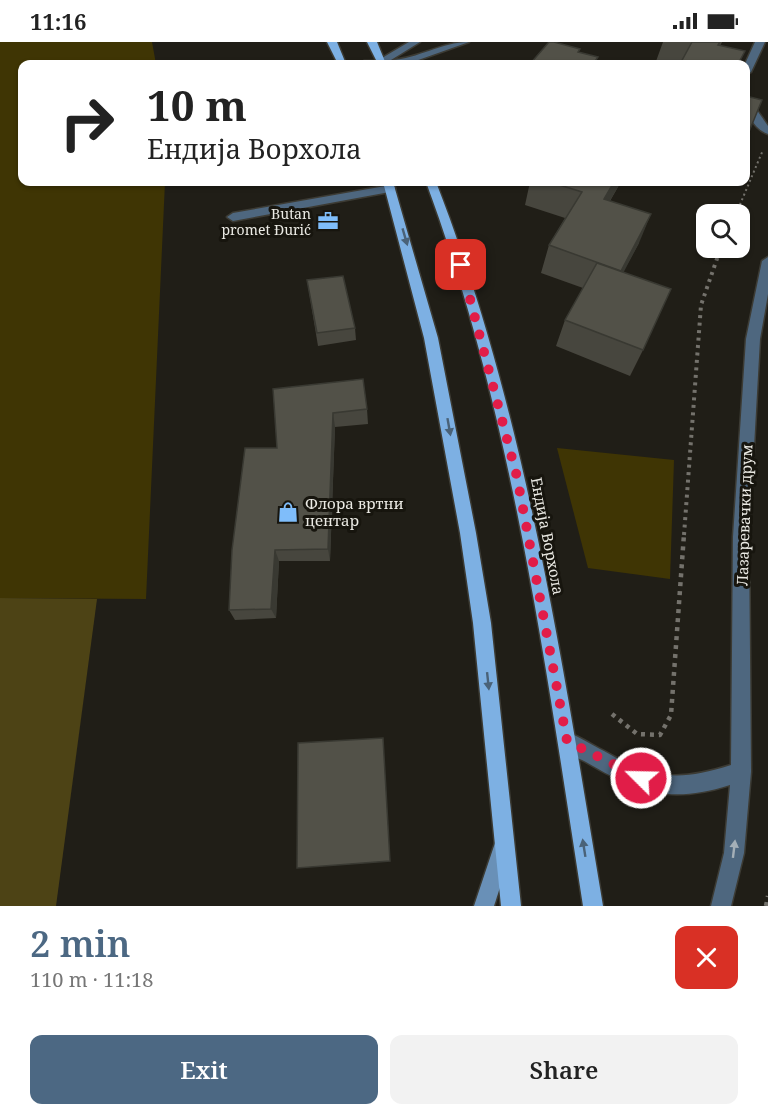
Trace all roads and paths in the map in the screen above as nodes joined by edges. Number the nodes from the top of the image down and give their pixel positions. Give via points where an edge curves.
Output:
1 (332, 42) edge
2 (372, 42) edge
3 (415, 42) edge
4 (464, 42) edge
5 (760, 42) edge
6 (340, 60) edge
7 (381, 60) edge
8 (387, 60) edge
9 (412, 60) edge
10 (750, 63) edge
11 (750, 108) edge
12 (768, 131) edge
13 (764, 149) dead end
14 (750, 182) edge
15 (384, 186) edge
16 (389, 186) edge
17 (432, 186) edge
18 (748, 186) edge
19 (740, 204) edge
20 (233, 217) dead end
21 (717, 258) edge
22 (768, 261) edge
23 (612, 714) dead end
24 (567, 741) junction
25 (741, 772) junction
26 (505, 841) junction
27 (768, 896) edge
28 (484, 906) edge
29 (511, 906) edge
30 (592, 906) edge
31 (722, 906) edge
32 (766, 906) edge

1 - 6 main road
2 - 7 main road
3 - 8 street
4 - 9 street
5 - 10 street
11 - 12 street
13 - 14 path
15 - 20 street
16 -> 26 main road via 431,338 468,533 482,623
17 - 24 main road, Ендија Ворхола via 461,265 505,427
18 - 19 path
21 - 23 path via 701,305 671,715 660,735 637,734
22 - 25 street, Лазаревачки друм via 753,339 741,537
24 - 25 street via 624,772 659,785 699,785
30 -> 24 main road, Ендија Ворхола
31 -> 25 street, Лазаревачки друм via 734,853
26 - 28 main road
26 - 29 main road
27 - 32 path

